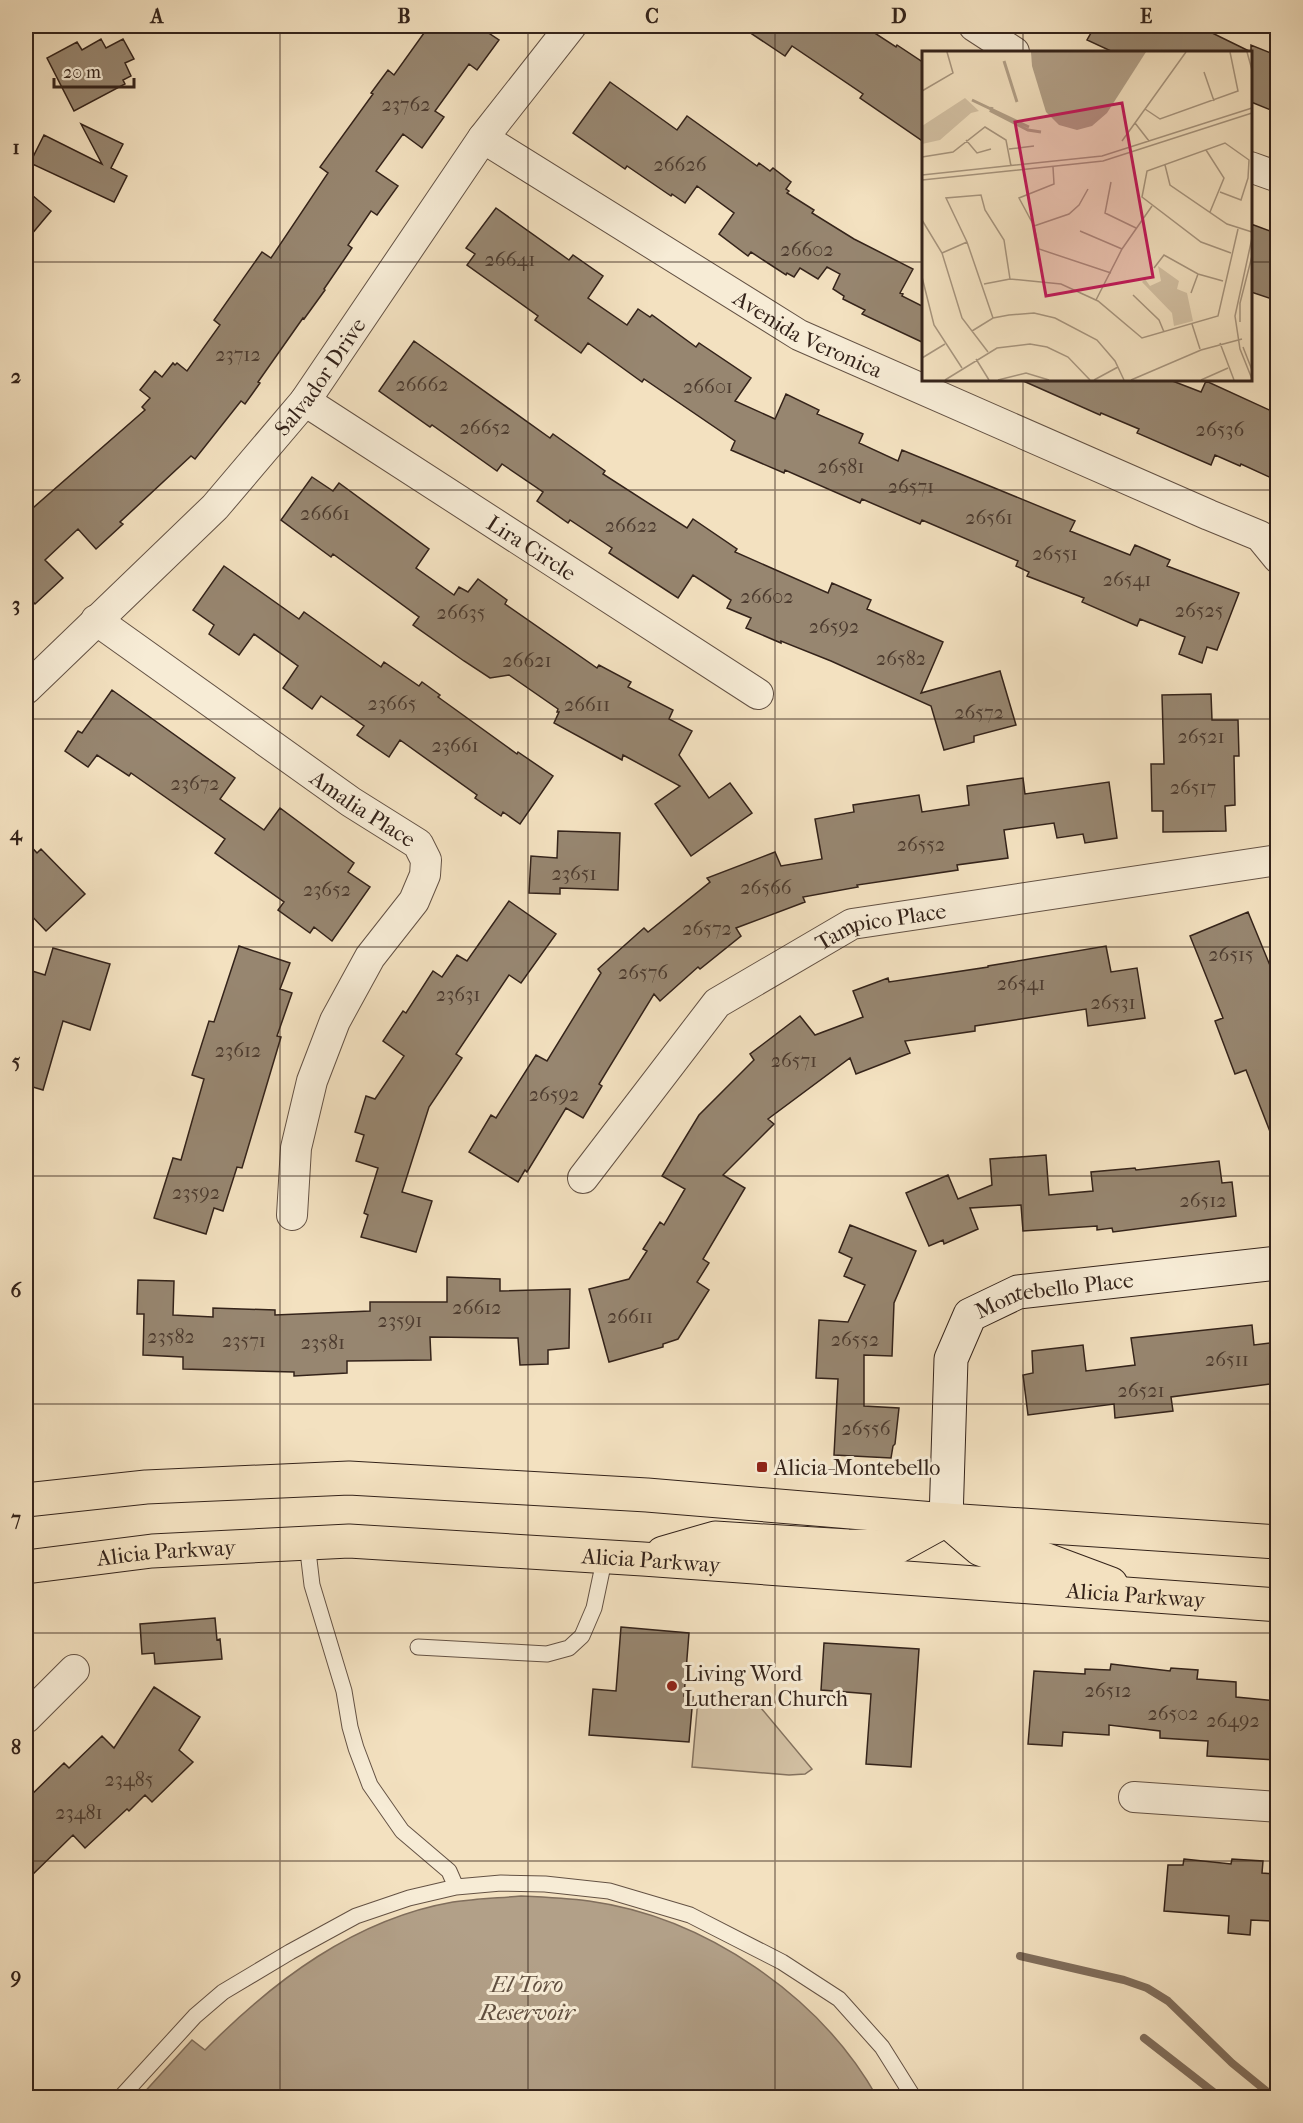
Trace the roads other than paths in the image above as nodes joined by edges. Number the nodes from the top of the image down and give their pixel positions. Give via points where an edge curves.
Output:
1 (571, 26) edge
2 (974, 26) edge
3 (1012, 51) edge
4 (483, 138) junction
5 (1252, 167) edge
6 (1278, 177) edge
7 (305, 401) junction
8 (1278, 558) edge
9 (96, 620) junction
10 (26, 689) edge
11 (758, 694) dead end
12 (1278, 860) edge
13 (583, 1179) dead end
14 (292, 1215) dead end
15 (1278, 1263) edge
16 (26, 1500) edge
17 (945, 1520) junction
18 (1278, 1542) edge
19 (307, 1544) junction
20 (605, 1556) junction
21 (643, 1558) junction
22 (26, 1567) edge
23 (1141, 1595) junction
24 (1278, 1605) edge
25 (418, 1647) dead end
26 (74, 1670) dead end
27 (26, 1718) edge
28 (1134, 1797) dead end
29 (1278, 1807) edge
30 (456, 1887) junction
31 (120, 2097) edge
32 (914, 2097) edge

1 - 4 street, Salvador Drive
2 - 3 street
4 - 7 street, Salvador Drive
4 - 8 street, Avenida Veronica via 800,335 1260,536
5 - 6 street
7 - 9 street, Salvador Drive via 214,507
7 - 11 street, Lira Circle
9 - 10 street, Salvador Drive
9 - 14 street, Amalia Place via 351,802 418,844 426,860 425,875 414,901 370,957 335,1021 312,1081 296,1148
12 - 13 street, Tampico Place via 852,924 717,1003
15 - 17 street, Montebello Place via 1018,1292 970,1314 951,1359
16 - 17 main road via 146,1488 349,1478 647,1495
17 - 18 main road
17 - 21 main road via 897,1547 715,1538
17 - 23 main road via 986,1552 1044,1559
19 - 20 main road, Alicia Parkway via 349,1542
19 - 22 main road, Alicia Parkway via 152,1551
19 - 30 lane via 312,1585 344,1690 356,1749 370,1785 402,1831 449,1871
20 - 21 main road, Alicia Parkway
20 - 25 lane via 594,1608 582,1636 569,1648 548,1654
21 - 23 main road, Alicia Parkway
23 - 24 main road, Alicia Parkway
26 - 27 street
28 - 29 street
30 - 31 lane via 356,1916 223,1992 195,2016
30 - 32 lane via 545,1884 609,1891 690,1915 782,1962 839,1999 882,2047

